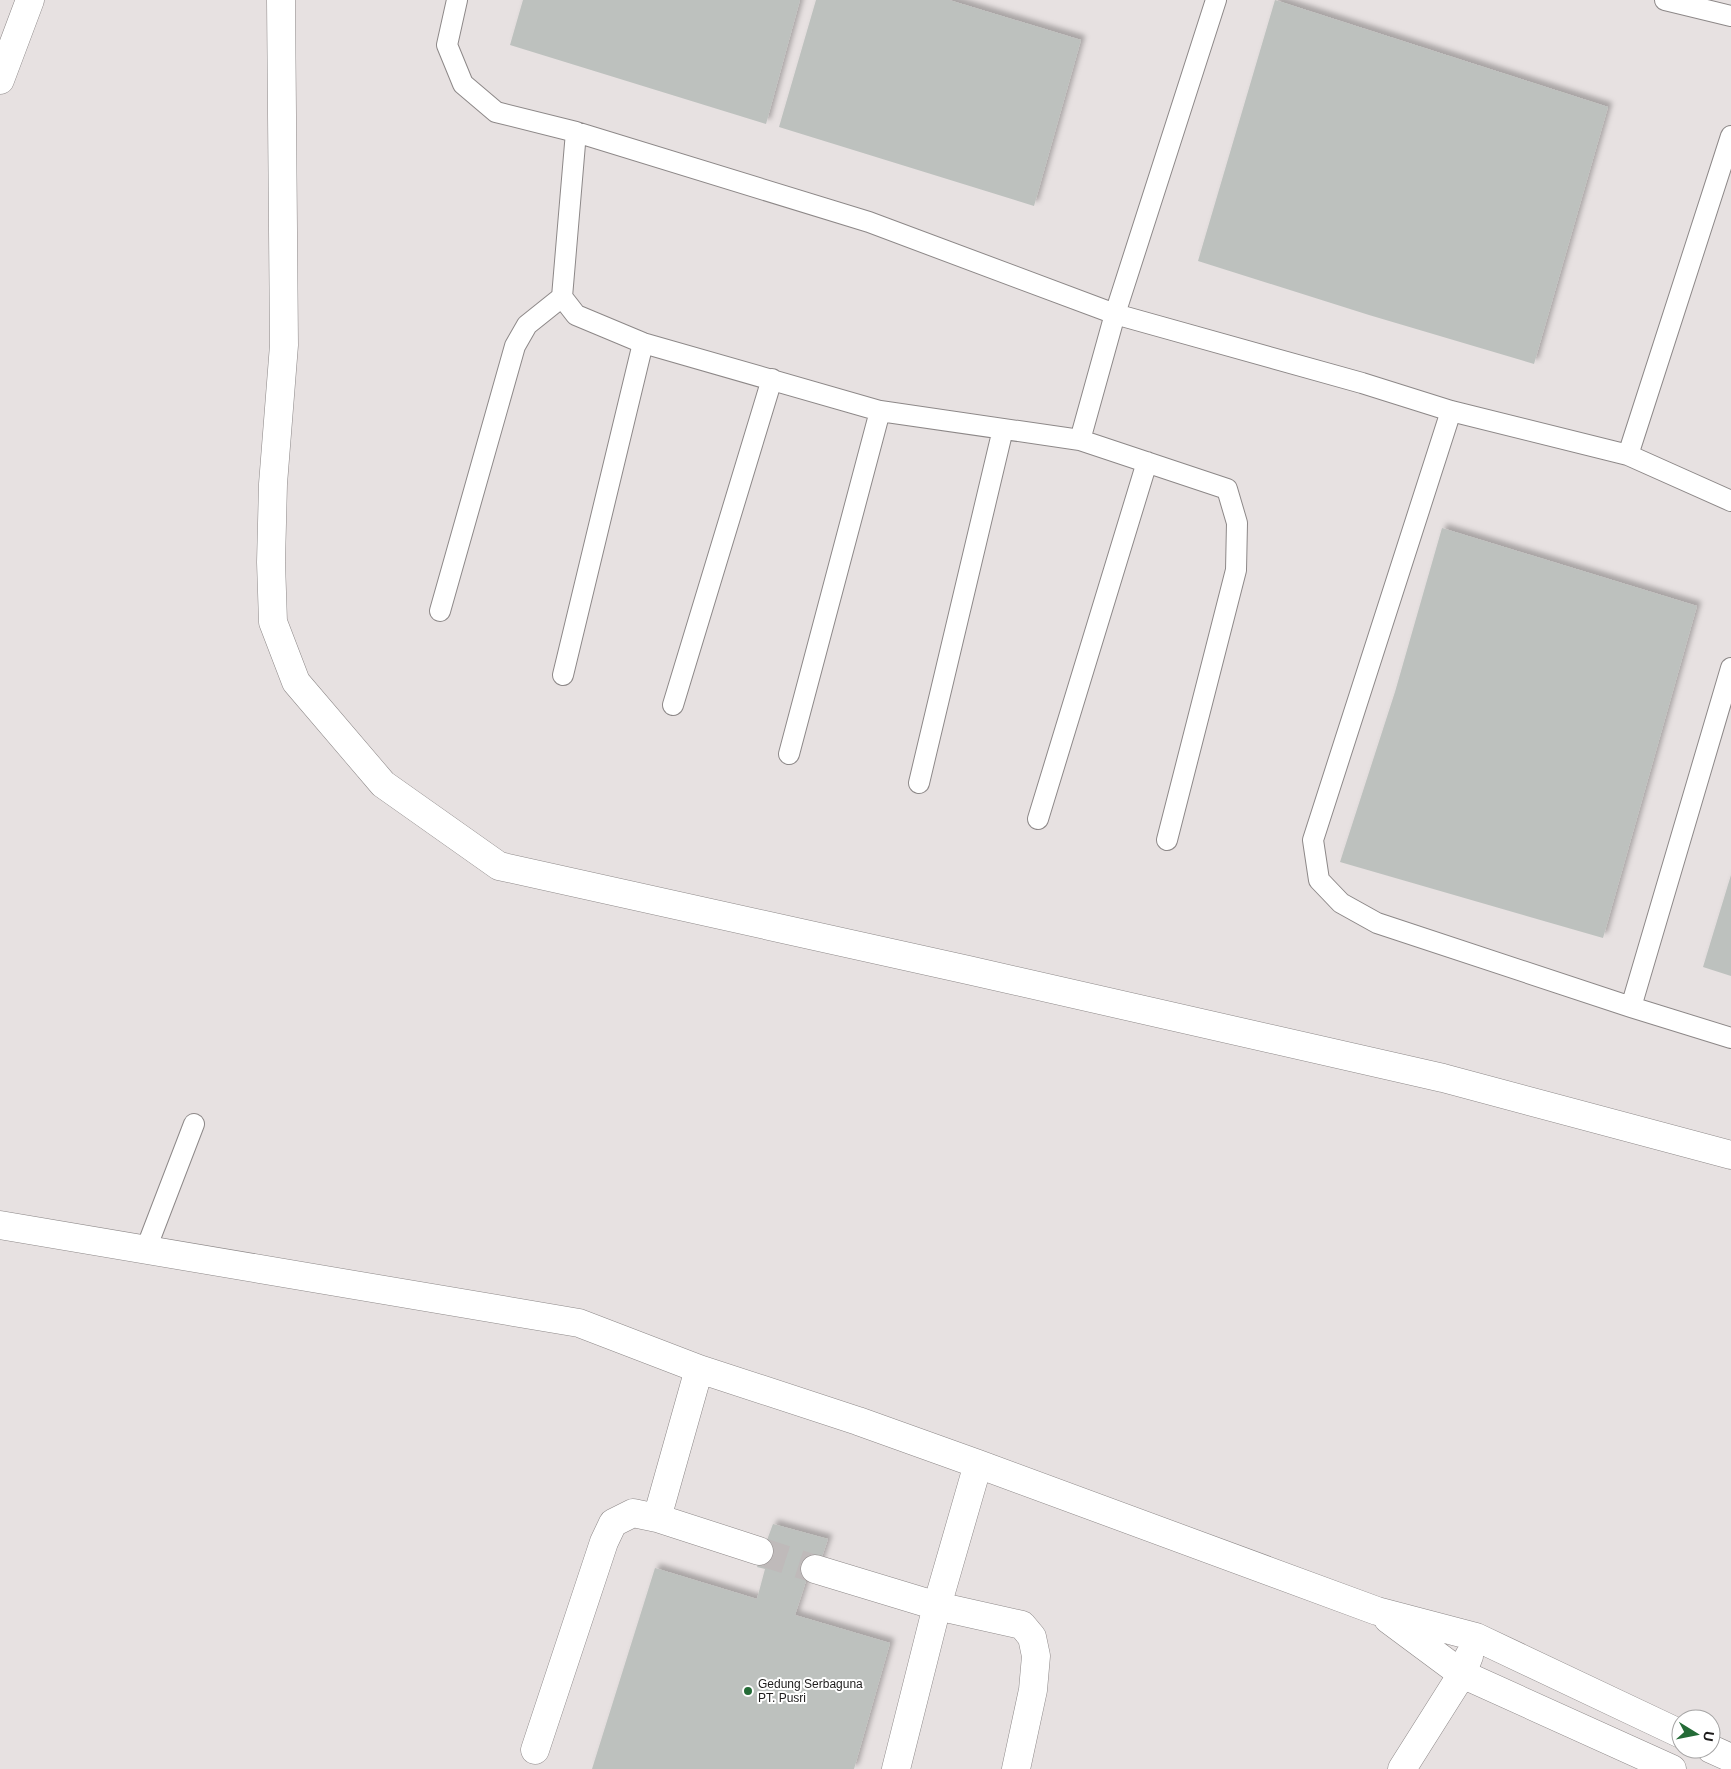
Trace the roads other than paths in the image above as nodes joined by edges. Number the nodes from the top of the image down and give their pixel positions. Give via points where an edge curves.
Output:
1 (30, 0) edge
2 (280, 0) edge
3 (458, 0) edge
4 (1216, 0) edge
5 (1665, 0) edge
6 (1731, 16) edge
7 (0, 80) edge
8 (576, 132) junction
9 (1731, 136) edge
10 (562, 297) junction
11 (1114, 314) junction
12 (643, 343) junction
13 (772, 379) junction
14 (880, 411) junction
15 (1452, 411) junction
16 (1004, 429) junction
17 (1080, 440) junction
18 (1628, 455) junction
19 (1147, 462) junction
20 (1731, 501) edge
21 (440, 612) dead end
22 (1731, 668) edge
23 (563, 675) dead end
24 (673, 705) dead end
25 (789, 754) dead end
26 (919, 783) dead end
27 (1038, 819) dead end
28 (1167, 840) dead end
29 (1631, 1007) junction
30 (1731, 1038) edge
31 (194, 1124) dead end
32 (1731, 1155) edge
33 (0, 1225) edge
34 (146, 1249) junction
35 (699, 1369) junction
36 (978, 1464) junction
37 (657, 1518) junction
38 (759, 1551) tunnel mouth
39 (815, 1569) tunnel mouth
40 (936, 1606) junction
41 (1376, 1611) junction
42 (1476, 1637) junction
43 (1462, 1674) junction
44 (1671, 1729) edge
45 (535, 1750) dead end
46 (896, 1769) edge
47 (1016, 1769) edge
48 (1402, 1769) edge
49 (1672, 1769) edge

1 - 7 street
2 - 32 street via 284,346 273,484 273,622 296,682 383,784 499,866 1443,1078
3 - 8 lane via 448,45 464,84 496,112
4 - 11 lane
5 - 6 lane
8 - 10 lane
8 - 11 lane via 869,222
9 - 18 lane
10 - 12 lane via 576,316
10 - 21 lane via 527,325 514,346
11 - 15 lane
11 - 17 lane
12 - 13 lane
12 - 23 lane
13 - 14 lane
13 - 24 lane
14 - 16 lane
14 - 25 lane
15 - 18 lane
15 - 29 lane via 1312,840 1319,880 1341,903 1377,923
16 - 17 lane
16 - 26 lane
17 - 19 lane
18 - 20 lane
19 - 27 lane
19 - 28 lane via 1227,489 1237,524 1236,570
22 - 29 lane
29 - 30 lane
31 - 34 lane
33 - 34 street
34 - 35 street via 578,1322
35 - 36 street
35 - 37 street
36 - 40 street
36 - 41 street
37 - 38 street
37 - 45 street via 633,1513 614,1523 604,1542
39 - 40 street
40 - 46 street
40 - 47 street via 1022,1625 1032,1637 1036,1656 1033,1690
41 - 42 street
41 - 43 street
42 - 43 street
42 - 44 street
43 - 48 street
43 - 49 street

